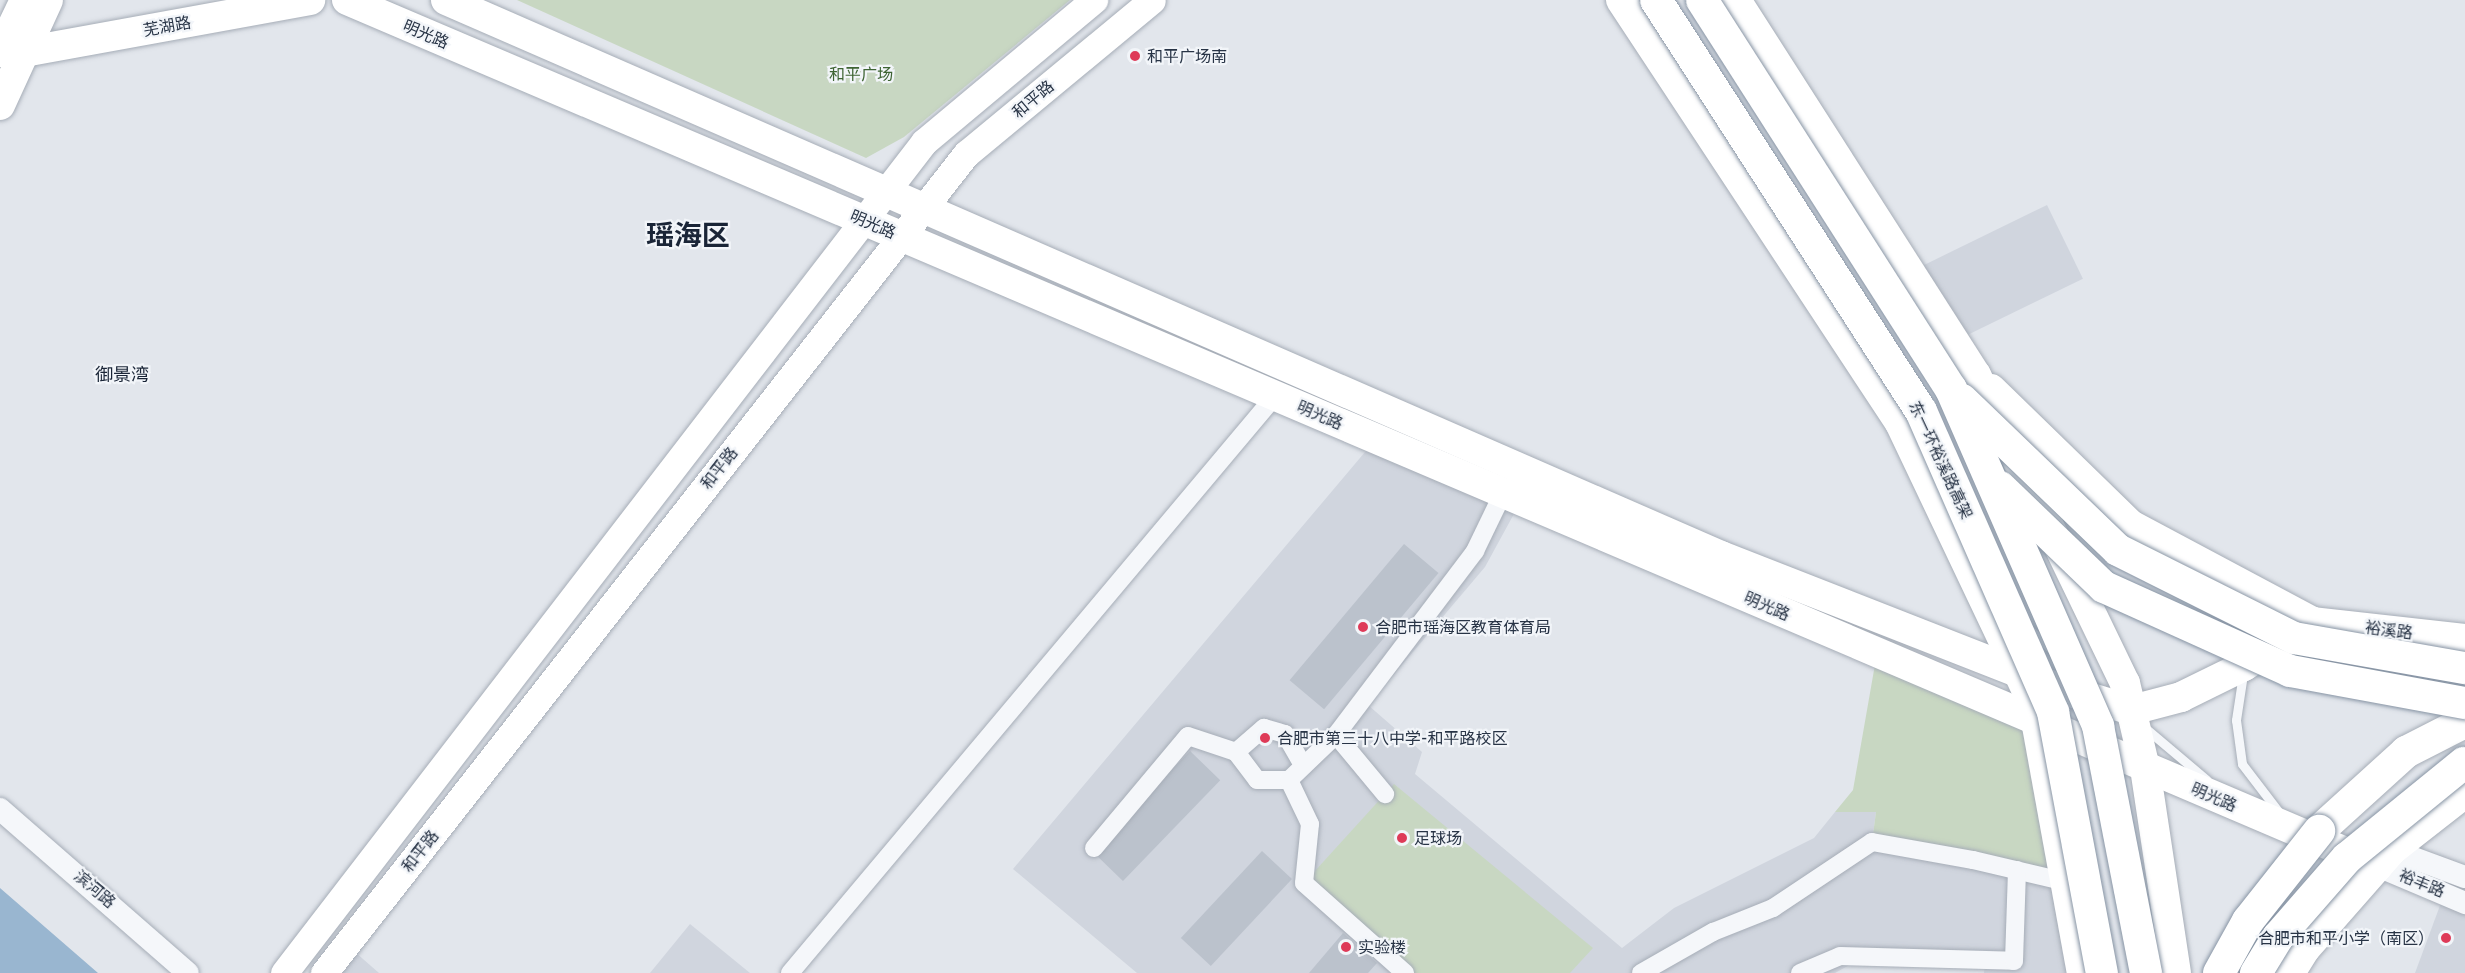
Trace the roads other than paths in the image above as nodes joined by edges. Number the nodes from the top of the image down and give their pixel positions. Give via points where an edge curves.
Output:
1 (25, 0) edge
2 (48, 0) edge
3 (310, 0) edge
4 (347, 0) edge
5 (446, 0) edge
6 (1094, 0) edge
7 (1152, 0) edge
8 (1621, 0) edge
9 (1656, 0) edge
10 (1702, 0) edge
11 (1736, 0) edge
12 (12, 52) edge
13 (0, 105) edge
14 (886, 191) junction
15 (924, 207) junction
16 (863, 220) junction
17 (901, 236) junction
18 (1963, 382) junction
19 (1275, 396) junction
20 (1921, 411) junction
21 (1503, 493) junction
22 (1977, 586) junction
23 (2313, 622) junction
24 (2465, 639) edge
25 (2244, 666) junction
26 (2465, 668) edge
27 (2019, 674) junction
28 (2465, 703) edge
29 (2128, 712) junction
30 (2036, 721) junction
31 (2465, 722) edge
32 (1336, 735) junction
33 (1236, 753) junction
34 (2465, 762) edge
35 (1303, 765) junction
36 (2145, 768) junction
37 (1288, 780) junction
38 (2465, 793) edge
39 (1385, 794) dead end
40 (2238, 807) junction
41 (0, 809) edge
42 (2292, 831) junction
43 (1094, 848) dead end
44 (2385, 858) junction
45 (2016, 870) junction
46 (2465, 877) edge
47 (2066, 882) junction
48 (2465, 903) edge
49 (188, 973) edge
50 (284, 973) edge
51 (324, 973) edge
52 (790, 973) edge
53 (1406, 973) edge
54 (1641, 973) edge
55 (1800, 973) edge
56 (2082, 973) edge
57 (2102, 973) edge
58 (2146, 973) edge
59 (2176, 973) edge
60 (2219, 973) edge
61 (2256, 973) edge
62 (2290, 973) edge

1 - 12 main road
2 - 12 main road
3 - 12 main road, 芜湖路
4 - 16 main road, 明光路
5 - 14 main road, 明光路
6 - 14 main road, 和平路 via 924,142
7 - 15 main road, 和平路 via 966,154
8 - 22 main road via 1900,423
9 - 20 highway, 东一环裕溪路高架, bridge
10 - 18 highway, bridge
11 - 18 main road
12 - 13 main road
14 - 15 main road, 明光路
14 - 16 main road, 和平路
15 - 17 main road, 和平路
15 - 27 main road, 明光路 via 1721,556
16 - 17 main road, 明光路
16 - 50 main road, 和平路
17 - 19 main road, 明光路
17 - 51 main road, 和平路
18 - 23 main road via 2131,525
18 - 26 highway, bridge via 2118,550 2294,638
18 - 29 main road via 2125,683
18 - 58 highway, bridge via 2097,726
19 - 21 main road, 明光路
19 - 52 street
20 - 28 highway, bridge via 2103,587 2290,671
20 - 57 highway, 东一环裕溪路高架, bridge via 2054,712
21 - 30 main road, 明光路
21 - 32 street via 1474,551
22 - 27 main road
22 - 29 lane
23 - 24 main road, 裕溪路
23 - 25 main road
25 - 29 main road via 2181,697
25 - 42 lane via 2236,720 2242,764
27 - 29 main road, 明光路
27 - 30 main road
29 - 36 main road
29 - 40 lane
30 - 36 main road, 明光路
30 - 47 main road
31 - 60 highway, bridge via 2406,752 2319,831 2248,921
32 - 35 street
32 - 39 street
33 - 35 street via 1264,728 1285,734
33 - 37 street via 1257,780
33 - 43 street via 1188,736
34 - 61 highway, bridge via 2347,858 2278,937
35 - 37 street
36 - 40 main road, 明光路
36 - 59 main road
37 - 53 street via 1310,824 1304,883
38 - 44 main road
40 - 42 main road, 明光路
41 - 49 street, 滨河路
42 - 44 main road, 明光路
44 - 46 street, 裕丰路
44 - 48 street, 裕丰路
44 - 62 main road via 2305,949
45 - 47 street
45 - 54 street via 1872,842 1773,908 1713,932
45 - 55 street via 2014,961 1840,956
47 - 56 main road

